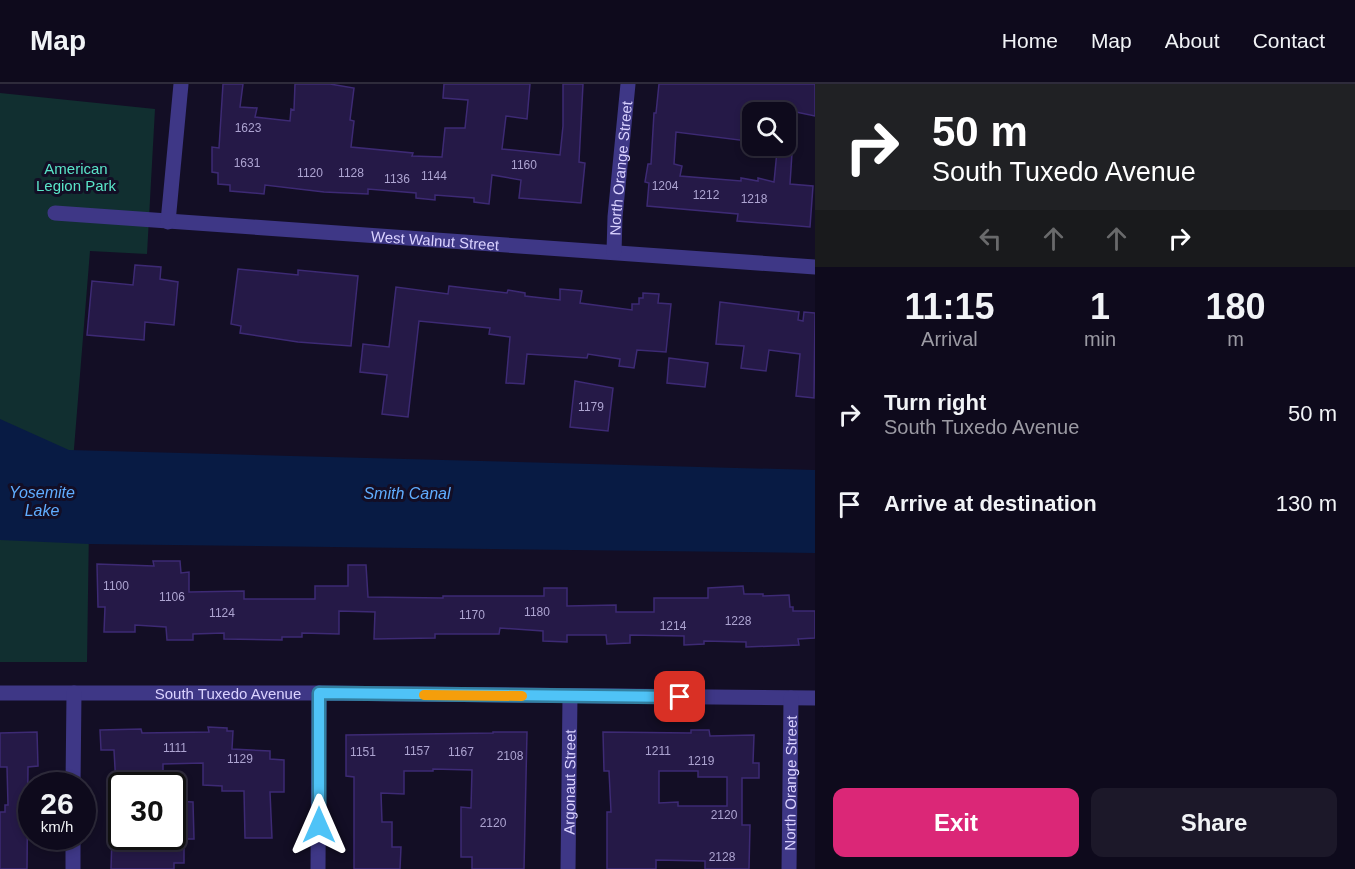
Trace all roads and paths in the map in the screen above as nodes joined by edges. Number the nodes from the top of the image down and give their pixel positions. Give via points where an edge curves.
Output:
1 (181, 84) edge
2 (627, 84) edge
3 (55, 213) dead end
4 (168, 222) junction
5 (614, 252) junction
6 (815, 267) edge
7 (0, 693) edge
8 (74, 693) junction
9 (319, 693) junction
10 (570, 696) junction
11 (791, 698) junction
12 (815, 698) edge
13 (73, 772) edge
14 (73, 850) edge
15 (73, 869) edge
16 (318, 869) edge
17 (568, 869) edge
18 (789, 869) edge

1 - 4 street
2 - 5 street, North Orange Street
3 - 4 street, West Walnut Street
4 - 5 street, West Walnut Street
5 - 6 street, West Walnut Street
7 - 8 street, South Tuxedo Avenue
8 - 9 street, South Tuxedo Avenue
8 - 13 street
9 - 10 street, South Tuxedo Avenue
9 - 16 street
10 - 11 street, South Tuxedo Avenue
10 - 17 street, Argonaut Street
11 - 12 street, South Tuxedo Avenue
11 - 18 street, North Orange Street
14 - 15 street

